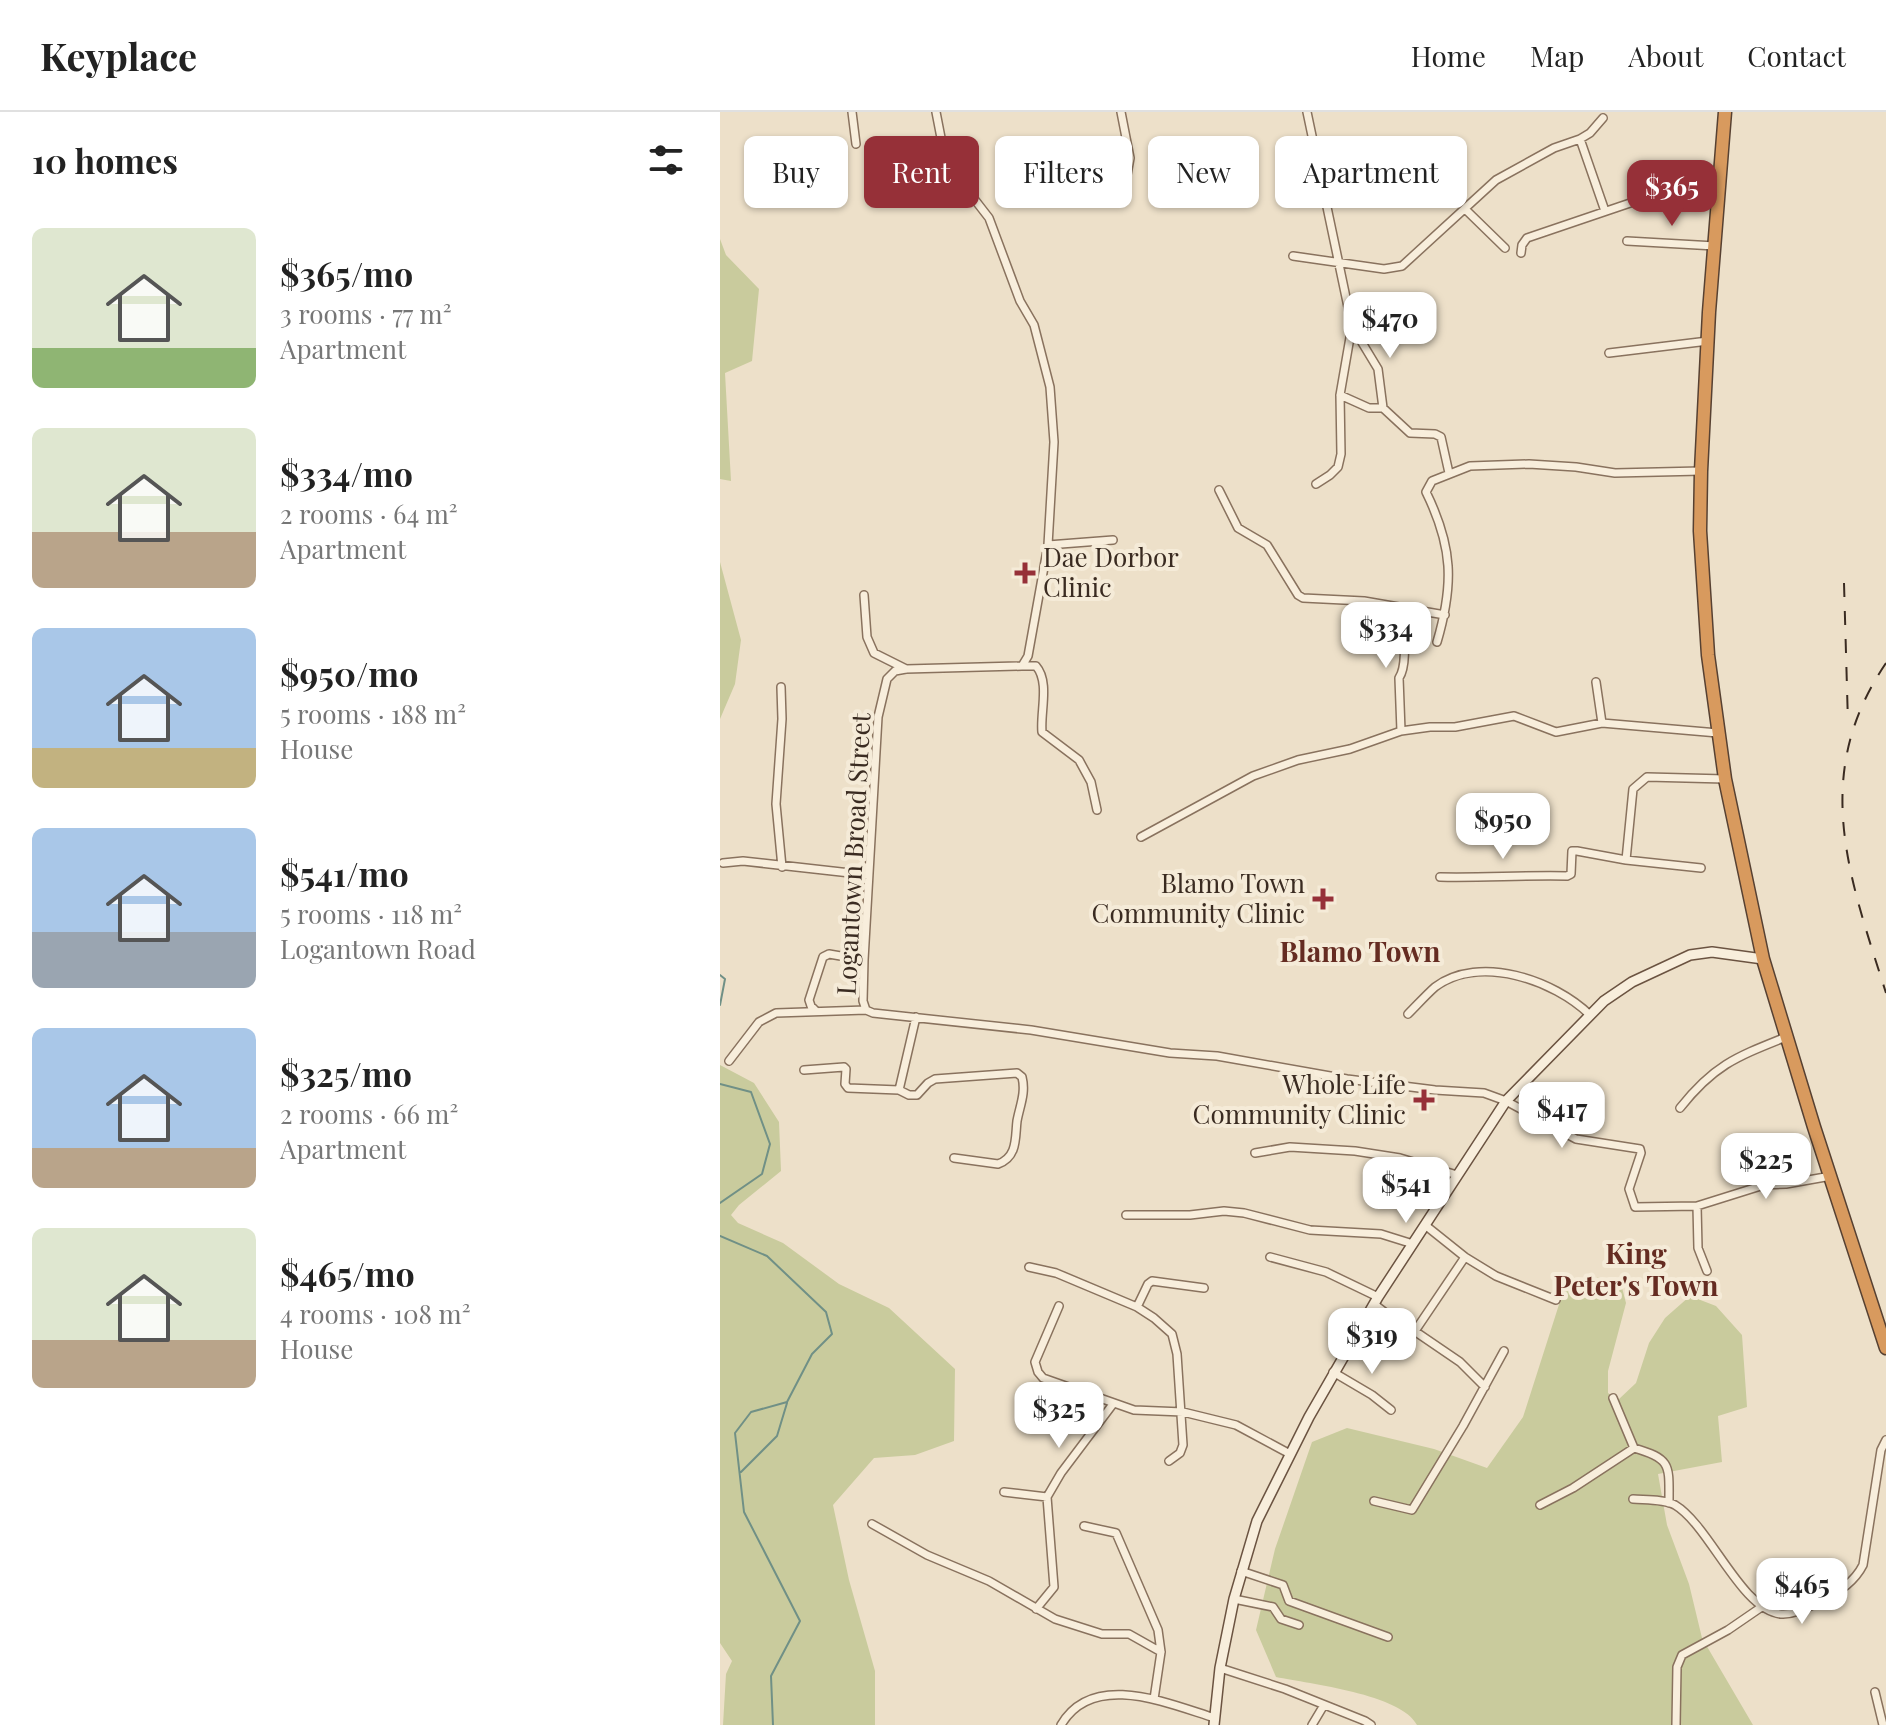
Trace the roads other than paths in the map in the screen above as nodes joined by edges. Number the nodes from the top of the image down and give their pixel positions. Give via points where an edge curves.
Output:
1 (852, 112) edge
2 (936, 112) edge
3 (1121, 112) edge
4 (1307, 112) edge
5 (1725, 112) edge
6 (1603, 118) dead end
7 (1126, 136) edge
8 (1580, 139) junction
9 (856, 144) dead end
10 (1720, 192) junction
11 (1465, 209) junction
12 (1605, 211) junction
13 (1627, 241) dead end
14 (1715, 246) junction
15 (1505, 248) dead end
16 (1521, 253) dead end
17 (1293, 256) dead end
18 (1338, 263) junction
19 (1352, 326) junction
20 (1708, 341) junction
21 (1609, 353) dead end
22 (1340, 395) junction
23 (1383, 408) junction
24 (1701, 471) junction
25 (1449, 473) junction
26 (1316, 484) dead end
27 (1219, 490) dead end
28 (1113, 540) dead end
29 (1048, 545) junction
30 (864, 595) dead end
31 (1402, 608) junction
32 (1445, 615) junction
33 (1437, 642) dead end
34 (1022, 666) junction
35 (906, 669) junction
36 (1596, 682) dead end
37 (781, 687) dead end
38 (1602, 723) junction
39 (1401, 731) junction
40 (1718, 733) junction
41 (1725, 779) junction
42 (1097, 810) dead end
43 (1141, 837) dead end
44 (1626, 860) junction
45 (723, 863) dead end
46 (782, 867) junction
47 (1701, 868) dead end
48 (868, 875) junction
49 (1440, 877) dead end
50 (1763, 959) junction
51 (864, 960) junction
52 (815, 1010) junction
53 (866, 1010) junction
54 (1408, 1014) dead end
55 (1590, 1015) junction
56 (916, 1017) junction
57 (1786, 1037) junction
58 (729, 1061) dead end
59 (804, 1070) dead end
60 (899, 1090) junction
61 (1506, 1101) junction
62 (1680, 1108) dead end
63 (1255, 1153) dead end
64 (954, 1158) dead end
65 (1457, 1175) junction
66 (1831, 1176) junction
67 (1697, 1206) junction
68 (1126, 1215) dead end
69 (1425, 1225) junction
70 (1413, 1244) junction
71 (1270, 1257) dead end
72 (1465, 1257) junction
73 (1029, 1267) dead end
74 (1707, 1271) dead end
75 (1204, 1288) dead end
76 (1556, 1300) dead end
77 (1376, 1301) junction
78 (1059, 1306) dead end
79 (1137, 1307) junction
80 (1416, 1332) junction
81 (1886, 1348) edge
82 (1504, 1351) dead end
83 (1333, 1372) junction
84 (1485, 1387) junction
85 (1613, 1398) dead end
86 (1113, 1404) junction
87 (1391, 1410) dead end
88 (1183, 1412) junction
89 (1886, 1440) edge
90 (1451, 1447) junction
91 (1634, 1448) junction
92 (1462, 1453) dead end
93 (1290, 1454) junction
94 (1169, 1461) dead end
95 (1004, 1492) dead end
96 (1047, 1497) junction
97 (1633, 1499) dead end
98 (1374, 1501) dead end
99 (1669, 1503) junction
100 (1540, 1505) dead end
101 (872, 1524) dead end
102 (1084, 1526) dead end
103 (1241, 1571) junction
104 (1234, 1599) junction
105 (1763, 1606) junction
106 (1036, 1609) junction
107 (1299, 1625) dead end
108 (1388, 1637) dead end
109 (1161, 1652) junction
110 (1220, 1668) junction
111 (1875, 1692) dead end
112 (1154, 1699) junction
113 (1324, 1705) junction
114 (1214, 1721) edge
115 (1061, 1725) edge
116 (1312, 1725) edge
117 (1371, 1725) edge
118 (1676, 1725) edge
119 (1883, 1725) edge

1 - 9 street
2 - 29 street via 951,169 989,218 1039,343 1050,387 1054,442
3 - 7 street
4 - 18 street
5 - 10 highway
6 - 8 street
8 - 11 street via 1509,172
8 - 12 street
10 - 12 street via 1639,200
10 - 14 highway
11 - 15 street
11 - 18 street via 1402,266
12 - 16 street via 1527,238
13 - 14 street
14 - 20 highway
17 - 18 street
18 - 19 street
19 - 22 street
19 - 23 street via 1378,369
20 - 21 street
20 - 24 highway
22 - 23 street via 1369,408
22 - 26 street via 1338,467
23 - 25 street via 1410,433 1441,437
24 - 25 street via 1615,473 1529,464 1470,466
24 - 40 highway via 1708,655
25 - 32 street via 1432,481 1426,492 1439,517 1449,566
27 - 31 street via 1238,528 1267,545 1298,595
28 - 29 street
29 - 34 street
30 - 35 street via 867,637 874,653
31 - 32 street
31 - 39 street
32 - 33 street
34 - 35 street
34 - 42 street via 1040,670 1042,732 1079,760
35 - 48 street, Logantown Broad Street via 887,679 878,717
36 - 38 street
37 - 46 street via 776,804
38 - 39 street via 1556,732 1514,716
38 - 40 street
39 - 43 street via 1253,776
40 - 41 highway
41 - 44 street via 1647,777 1639,782 1633,789
41 - 50 highway
44 - 47 street
44 - 49 street via 1572,851 1569,876
45 - 46 street
46 - 48 street
48 - 51 street, Logantown Broad Street
50 - 55 street via 1712,952 1680,958 1617,990
50 - 57 highway
51 - 52 street via 823,957 809,1000
51 - 53 street, Logantown Broad Street
52 - 53 street
52 - 58 street via 767,1016
53 - 56 street, Logantown Broad Street
54 - 55 street via 1453,978 1499,974 1545,984
55 - 61 street
56 - 60 street
56 - 61 street, Logantown Broad Street via 1217,1056 1347,1079 1484,1093
57 - 62 street via 1717,1069
57 - 66 highway
59 - 60 street via 844,1067 848,1088
60 - 64 street via 917,1095 935,1079 1017,1073 1022,1077 1024,1098 1011,1154 998,1164
61 - 65 street
61 - 67 street, Logantown Broad Street via 1576,1139 1640,1149 1629,1189 1635,1207
63 - 65 street via 1290,1147 1355,1151
65 - 69 street
66 - 67 street via 1764,1185
66 - 81 highway
67 - 74 street via 1698,1248
68 - 70 street via 1234,1212 1310,1230 1381,1234
69 - 70 street
69 - 72 street
70 - 77 street
71 - 77 street via 1326,1272
72 - 76 street
72 - 80 street
73 - 79 street
75 - 79 street via 1152,1281
77 - 80 street via 1409,1333
77 - 83 street
78 - 86 street via 1037,1357 1038,1372 1048,1381
79 - 88 street via 1172,1334
80 - 84 street
82 - 84 street
83 - 87 street
83 - 93 street
84 - 90 street
85 - 91 street
86 - 88 street via 1144,1412
86 - 96 street
88 - 93 street via 1236,1425
88 - 94 street via 1183,1445
89 - 105 street via 1858,1575 1795,1612 1777,1613
90 - 92 street
90 - 98 street via 1412,1510
91 - 99 street via 1663,1458
91 - 100 street
93 - 103 street via 1257,1521
95 - 96 street
96 - 106 street via 1055,1582
97 - 99 street
99 - 105 street via 1694,1522 1732,1575
101 - 106 street
102 - 109 street via 1119,1536 1154,1616
103 - 104 street
103 - 108 street via 1283,1585 1289,1601
104 - 107 street via 1273,1607 1281,1619
104 - 110 street
105 - 118 street via 1682,1655
106 - 109 street via 1091,1632 1129,1634
109 - 112 street
110 - 113 street
110 - 114 street
111 - 119 street
112 - 114 street
112 - 115 street via 1104,1695 1072,1711
113 - 116 street
113 - 117 street

